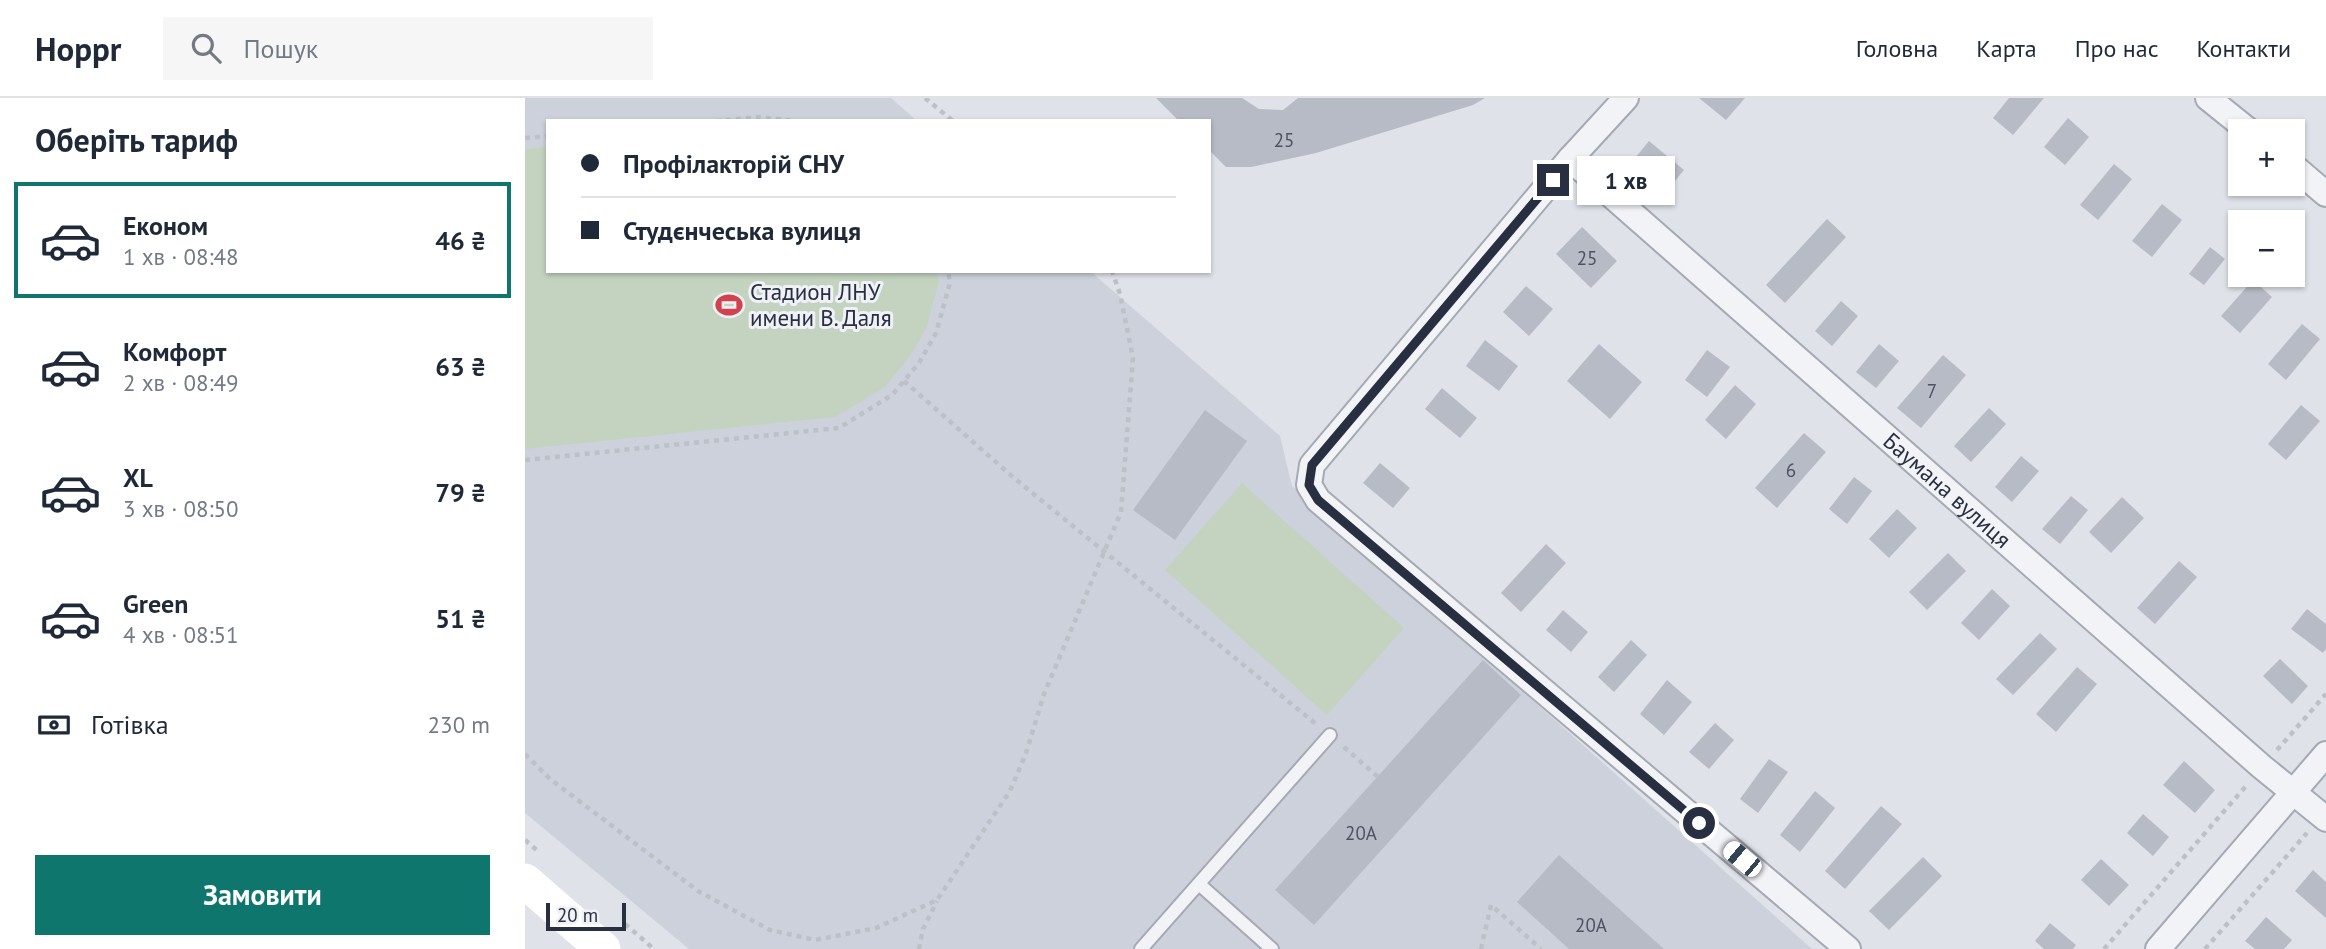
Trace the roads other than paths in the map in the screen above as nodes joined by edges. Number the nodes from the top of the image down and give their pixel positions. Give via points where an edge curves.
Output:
1 (1626, 98) edge
2 (2208, 98) edge
3 (2234, 119) edge
4 (1570, 159) junction
5 (2305, 176) edge
6 (2326, 194) edge
7 (1330, 735) road end
8 (2326, 754) edge
9 (2293, 793) junction
10 (2324, 818) edge
11 (525, 881) edge
12 (1199, 884) junction
13 (603, 949) edge
14 (1141, 949) edge
15 (1272, 949) edge
16 (1848, 949) edge
17 (2158, 949) edge

1 - 4 street
2 - 3 street
4 - 9 street, Баумана вулиця
4 - 16 street via 1312,465 1309,485 1318,500
5 - 6 street
7 - 12 lane
8 - 9 street
9 - 10 street, Баумана вулиця
9 - 17 street
11 - 13 main road
12 - 14 lane
12 - 15 lane

